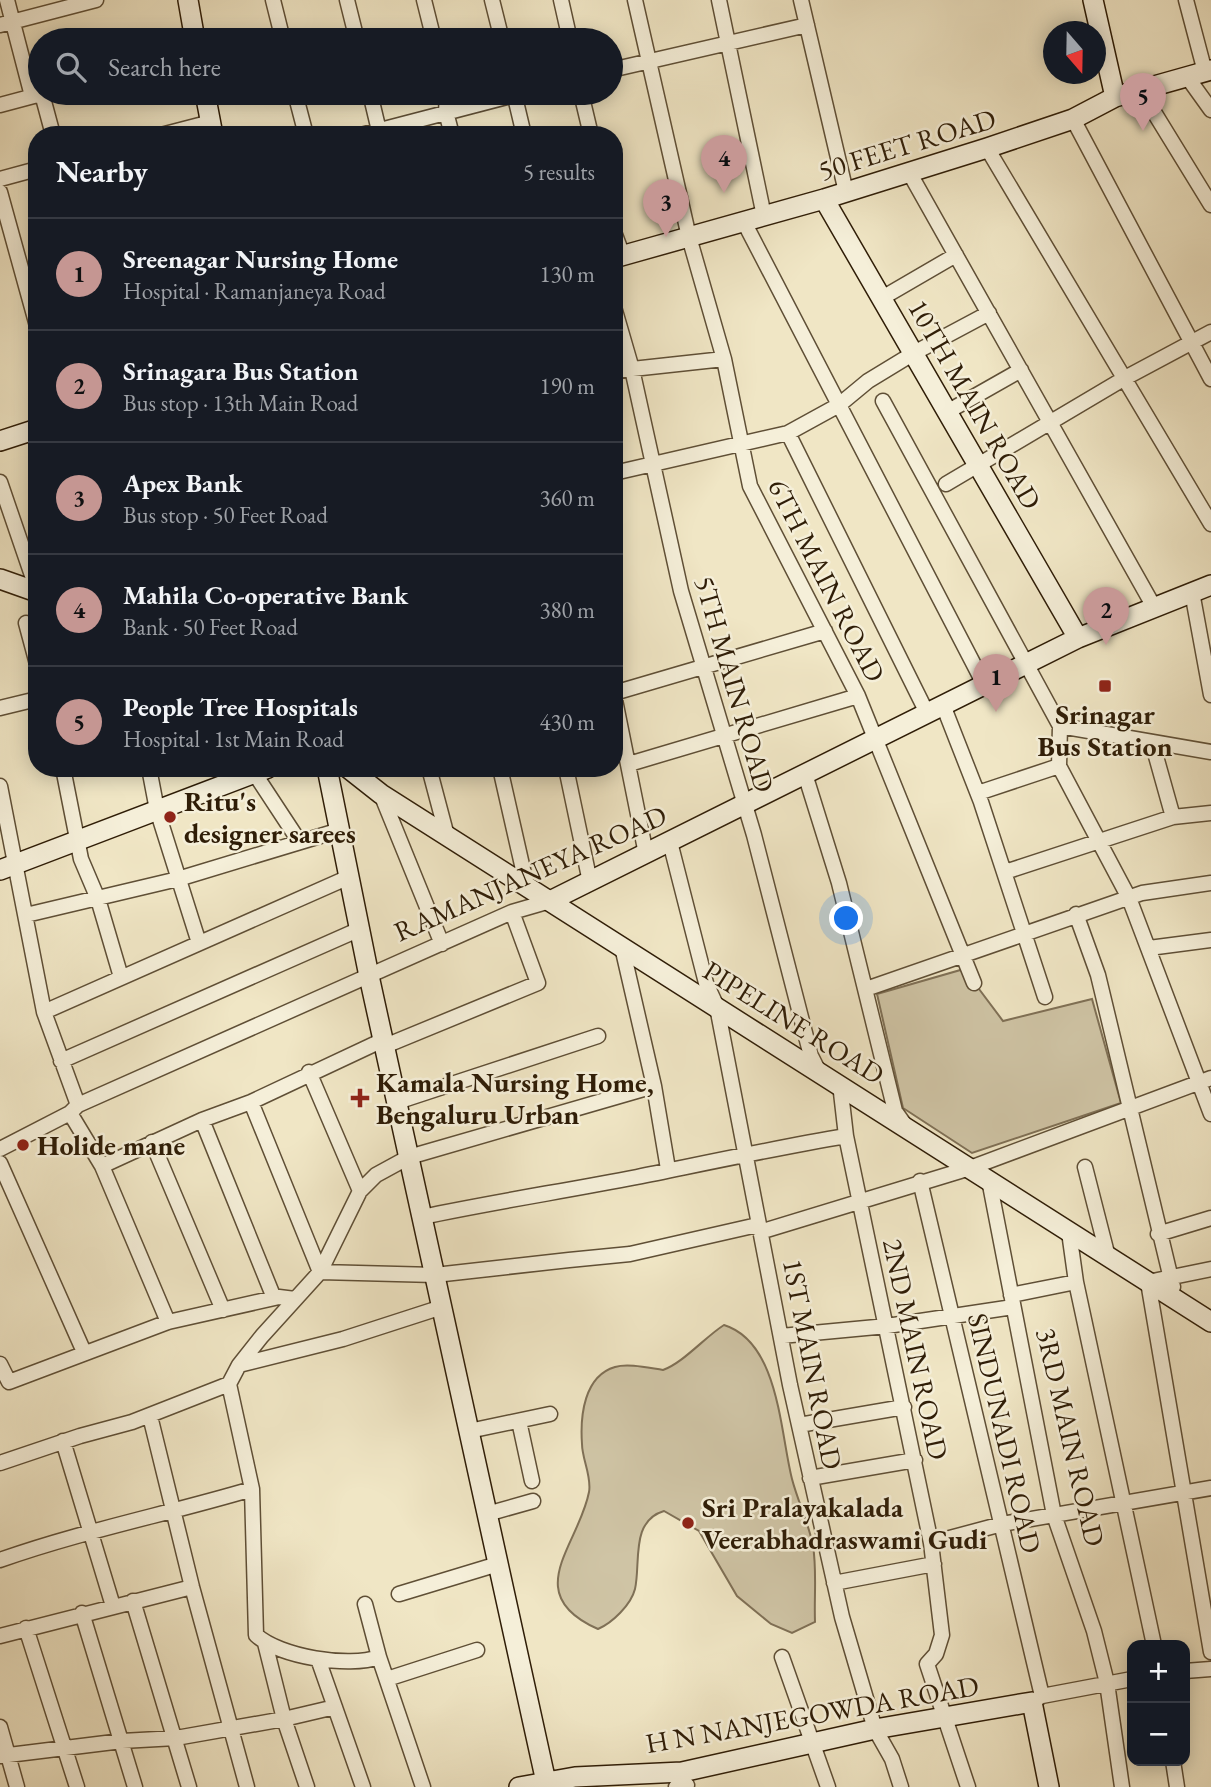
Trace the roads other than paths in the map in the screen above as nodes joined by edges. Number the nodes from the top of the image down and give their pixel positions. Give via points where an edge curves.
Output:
1 (7, 0) edge
2 (96, 0) edge
3 (188, 0) edge
4 (273, 0) edge
5 (347, 0) edge
6 (424, 0) edge
7 (492, 0) edge
8 (561, 0) edge
9 (635, 0) edge
10 (719, 0) edge
11 (801, 0) edge
12 (1093, 0) edge
13 (1186, 0) edge
14 (6, 23) edge
15 (807, 25) junction
16 (193, 28) edge
17 (280, 28) edge
18 (354, 28) edge
19 (431, 28) edge
20 (499, 28) edge
21 (567, 28) edge
22 (729, 43) junction
23 (649, 60) junction
24 (623, 67) edge
25 (28, 69) edge
26 (1202, 73) edge
27 (1140, 90) junction
28 (28, 97) edge
29 (1115, 97) junction
30 (0, 105) edge
31 (43, 105) edge
32 (207, 105) edge
33 (298, 105) edge
34 (373, 105) edge
35 (446, 105) edge
36 (472, 105) edge
37 (519, 105) edge
38 (584, 105) edge
39 (1211, 110) edge
40 (446, 112) junction
41 (1073, 119) junction
42 (50, 126) edge
43 (212, 126) edge
44 (304, 126) edge
45 (378, 126) edge
46 (400, 126) edge
47 (450, 126) edge
48 (522, 126) edge
49 (589, 126) edge
50 (987, 148) junction
51 (28, 171) edge
52 (909, 172) junction
53 (0, 179) edge
54 (0, 192) edge
55 (846, 192) junction
56 (824, 199) junction
57 (1211, 205) edge
58 (764, 216) junction
59 (744, 222) junction
60 (6, 234) edge
61 (689, 237) junction
62 (956, 255) junction
63 (623, 256) edge
64 (28, 290) edge
65 (882, 298) junction
66 (989, 313) junction
67 (1211, 332) edge
68 (623, 338) edge
69 (1192, 344) junction
70 (914, 353) junction
71 (724, 359) junction
72 (632, 369) junction
73 (623, 370) edge
74 (1021, 370) junction
75 (1125, 378) junction
76 (1211, 379) edge
77 (883, 401) dead end
78 (839, 405) junction
79 (947, 412) junction
80 (1051, 422) junction
81 (28, 432) edge
82 (788, 433) junction
83 (0, 441) edge
84 (740, 446) junction
85 (651, 465) junction
86 (979, 466) junction
87 (623, 471) edge
88 (0, 482) edge
89 (946, 484) dead end
90 (1211, 524) edge
91 (28, 564) edge
92 (0, 579) edge
93 (1211, 584) edge
94 (28, 588) edge
95 (1192, 592) junction
96 (1154, 607) junction
97 (26, 624) dead end
98 (28, 631) edge
99 (825, 631) junction
100 (1077, 638) junction
101 (1024, 664) junction
102 (703, 666) junction
103 (1209, 675) edge
104 (985, 684) junction
105 (623, 691) edge
106 (1211, 695) edge
107 (858, 696) junction
108 (28, 701) edge
109 (0, 708) edge
110 (935, 709) junction
111 (1060, 726) junction
112 (623, 736) edge
113 (726, 737) junction
114 (877, 738) junction
115 (1153, 742) junction
116 (1211, 752) edge
117 (629, 764) junction
118 (1059, 766) junction
119 (806, 774) junction
120 (65, 777) edge
121 (151, 777) edge
122 (240, 777) edge
123 (261, 777) edge
124 (329, 777) edge
125 (359, 777) edge
126 (431, 777) edge
127 (501, 777) edge
128 (568, 777) edge
129 (0, 788) edge
130 (978, 793) junction
131 (381, 794) junction
132 (745, 804) junction
133 (157, 810) junction
134 (1211, 813) edge
135 (1173, 817) junction
136 (340, 830) junction
137 (447, 836) junction
138 (1098, 839) junction
139 (79, 840) junction
140 (299, 841) junction
141 (670, 842) junction
142 (646, 854) junction
143 (8, 866) edge
144 (1005, 872) junction
145 (349, 877) junction
146 (178, 878) junction
147 (590, 882) junction
148 (1211, 883) edge
149 (527, 887) junction
150 (1129, 898) junction
151 (97, 899) junction
152 (550, 901) junction
153 (512, 912) junction
154 (1076, 914) junction
155 (26, 915) junction
156 (360, 929) junction
157 (1024, 933) junction
158 (1211, 940) edge
159 (199, 943) junction
160 (442, 944) junction
161 (622, 947) junction
162 (1149, 948) junction
163 (962, 955) junction
164 (369, 976) junction
165 (121, 977) junction
166 (974, 983) dead end
167 (866, 989) junction
168 (1045, 997) dead end
169 (717, 1007) junction
170 (44, 1012) junction
171 (598, 1036) dead end
172 (384, 1043) junction
173 (61, 1061) junction
174 (309, 1072) junction
175 (819, 1072) junction
176 (1206, 1079) edge
177 (840, 1084) junction
178 (654, 1086) junction
179 (251, 1102) junction
180 (397, 1102) junction
181 (1127, 1107) junction
182 (74, 1109) junction
183 (1211, 1114) edge
184 (202, 1120) junction
185 (907, 1127) junction
186 (846, 1136) junction
187 (152, 1142) junction
188 (0, 1149) edge
189 (744, 1153) junction
190 (409, 1157) junction
191 (0, 1163) edge
192 (102, 1166) junction
193 (1085, 1167) dead end
194 (970, 1168) junction
195 (668, 1169) junction
196 (920, 1181) junction
197 (989, 1181) junction
198 (360, 1191) junction
199 (861, 1202) junction
200 (422, 1217) junction
201 (1211, 1218) edge
202 (762, 1231) junction
203 (1069, 1232) junction
204 (1158, 1234) junction
205 (1108, 1257) junction
206 (1211, 1269) edge
207 (320, 1272) junction
208 (435, 1275) junction
209 (1169, 1280) junction
210 (1076, 1282) junction
211 (1148, 1282) junction
212 (274, 1298) junction
213 (295, 1299) junction
214 (1012, 1301) junction
215 (1182, 1304) junction
216 (442, 1307) junction
217 (223, 1310) junction
218 (952, 1316) junction
219 (168, 1322) junction
220 (1211, 1322) edge
221 (887, 1326) junction
222 (781, 1336) junction
223 (84, 1352) junction
224 (0, 1364) edge
225 (239, 1365) junction
226 (229, 1384) junction
227 (904, 1407) junction
228 (550, 1414) dead end
229 (150, 1416) junction
230 (519, 1421) junction
231 (799, 1425) junction
232 (469, 1431) junction
233 (63, 1441) junction
234 (915, 1460) junction
235 (0, 1463) edge
236 (810, 1478) junction
237 (532, 1481) dead end
238 (1211, 1488) edge
239 (251, 1489) junction
240 (1183, 1492) junction
241 (533, 1501) dead end
242 (1123, 1501) junction
243 (174, 1512) junction
244 (487, 1514) junction
245 (1054, 1515) junction
246 (1002, 1524) junction
247 (91, 1533) junction
248 (931, 1543) junction
249 (0, 1560) edge
250 (498, 1564) junction
251 (934, 1564) junction
252 (834, 1583) junction
253 (192, 1587) junction
254 (399, 1594) dead end
255 (134, 1601) junction
256 (365, 1604) dead end
257 (113, 1606) junction
258 (82, 1614) junction
259 (26, 1628) junction
260 (0, 1636) edge
261 (1153, 1640) edge
262 (265, 1643) junction
263 (477, 1650) dead end
264 (1211, 1652) edge
265 (379, 1657) junction
266 (782, 1657) dead end
267 (318, 1659) junction
268 (1211, 1670) edge
269 (1190, 1671) edge
270 (387, 1679) junction
271 (1127, 1680) edge
272 (1107, 1684) junction
273 (1037, 1699) junction
274 (335, 1707) junction
275 (943, 1717) junction
276 (284, 1720) junction
277 (0, 1727) edge
278 (231, 1729) junction
279 (875, 1729) junction
280 (176, 1738) junction
281 (122, 1741) junction
282 (815, 1745) junction
283 (66, 1748) junction
284 (4, 1755) edge
285 (1174, 1766) edge
286 (546, 1782) junction
287 (683, 1783) edge
288 (17, 1787) edge
289 (77, 1787) edge
290 (135, 1787) edge
291 (189, 1787) edge
292 (247, 1787) edge
293 (307, 1787) edge
294 (363, 1787) edge
295 (423, 1787) edge
296 (519, 1787) edge
297 (828, 1787) edge
298 (901, 1787) edge
299 (968, 1787) edge
300 (1048, 1787) edge
301 (1122, 1787) edge
302 (1177, 1787) edge

1 - 14 street
2 - 14 street
3 - 16 street
4 - 17 street
5 - 18 street
6 - 19 street
7 - 20 street
8 - 21 street
9 - 23 street, 6TH MAIN ROAD
10 - 22 street
11 - 15 street
12 - 29 street
13 - 26 street
14 - 25 street
15 - 22 street
15 - 55 street
22 - 23 street
22 - 58 street
23 - 24 street
23 - 61 street, 6TH MAIN ROAD
26 - 27 street, 50 FEET ROAD
26 - 39 street
27 - 29 street, 50 FEET ROAD
27 - 57 street
28 - 30 street
29 - 41 street, 50 FEET ROAD
31 - 42 street
32 - 43 street
33 - 44 street
34 - 45 street
35 - 40 street
36 - 40 street
37 - 48 street
38 - 49 street
40 - 46 street
40 - 47 street
41 - 50 street, 50 FEET ROAD
41 - 69 street
50 - 52 street, 50 FEET ROAD
50 - 75 street
51 - 53 street
52 - 55 street, 50 FEET ROAD
52 - 62 street
54 - 60 street
55 - 56 street, 50 FEET ROAD
56 - 58 street, 50 FEET ROAD
56 - 65 street, 10TH MAIN ROAD
58 - 59 street, 50 FEET ROAD
59 - 61 street, 50 FEET ROAD
59 - 78 street
60 - 64 street
61 - 63 street, 50 FEET ROAD
61 - 71 street, 6TH MAIN ROAD
62 - 65 street
62 - 66 street
65 - 70 street, 10TH MAIN ROAD
66 - 70 street
66 - 74 street
67 - 69 street
68 - 72 street, 5TH MAIN ROAD
69 - 75 street
69 - 76 street
70 - 78 street
70 - 79 street, 10TH MAIN ROAD
71 - 72 street
71 - 84 street, 6TH MAIN ROAD
72 - 73 street
72 - 85 street, 5TH MAIN ROAD
74 - 79 street
74 - 80 street
75 - 80 street
75 - 90 street
77 - 101 street
78 - 82 street
78 - 104 street
79 - 86 street, 10TH MAIN ROAD
80 - 86 street
80 - 96 street
81 - 83 street
82 - 84 street
82 - 110 street
84 - 85 street
84 - 99 street, 6TH MAIN ROAD via 750,486
85 - 87 street
85 - 102 street, 5TH MAIN ROAD
86 - 89 street
86 - 100 street, 10TH MAIN ROAD
88 - 91 street
92 - 94 street
93 - 95 street, RAMANJANEYA ROAD
95 - 96 street, RAMANJANEYA ROAD
95 - 103 street
96 - 100 street, RAMANJANEYA ROAD
97 - 98 street
99 - 102 street
99 - 107 street, 6TH MAIN ROAD
100 - 101 street, RAMANJANEYA ROAD
101 - 104 street, RAMANJANEYA ROAD
101 - 111 street
102 - 105 street
102 - 113 street, 5TH MAIN ROAD
103 - 106 street
104 - 110 street, RAMANJANEYA ROAD
107 - 113 street
107 - 114 street, 6TH MAIN ROAD
108 - 109 street
110 - 114 street, RAMANJANEYA ROAD
110 - 130 street
111 - 115 street
111 - 118 street
112 - 117 street
113 - 117 street
113 - 132 street, 5TH MAIN ROAD
114 - 119 street, RAMANJANEYA ROAD
114 - 163 street, 6TH MAIN ROAD
115 - 116 street
115 - 135 street
117 - 142 street
118 - 130 street
118 - 138 street
119 - 132 street, RAMANJANEYA ROAD
119 - 167 street
120 - 139 street
121 - 133 street
122 - 133 street
123 - 140 street
124 - 136 street
125 - 131 street, PIPELINE ROAD
126 - 137 street
127 - 149 street
128 - 147 street
129 - 143 street
130 - 144 street
131 - 137 street, PIPELINE ROAD
131 - 160 street
132 - 141 street, RAMANJANEYA ROAD
132 - 175 street, 5TH MAIN ROAD
133 - 139 street
133 - 146 street
134 - 135 street
135 - 138 street
136 - 140 street
136 - 145 street
137 - 149 street, PIPELINE ROAD
138 - 144 street
138 - 150 street
139 - 143 street
139 - 151 street via 81,859
140 - 146 street
141 - 142 street, RAMANJANEYA ROAD
141 - 169 street via 706,983
142 - 147 street, RAMANJANEYA ROAD
143 - 155 street
144 - 157 street
145 - 156 street
145 - 159 street
146 - 151 street
146 - 159 street
147 - 152 street, RAMANJANEYA ROAD
148 - 150 street
149 - 152 street, PIPELINE ROAD
150 - 154 street
150 - 162 street
151 - 155 street
151 - 165 street
152 - 153 street, RAMANJANEYA ROAD
152 - 161 street, PIPELINE ROAD
153 - 160 street, RAMANJANEYA ROAD
153 - 172 street via 538,983
154 - 157 street
154 - 181 street via 1098,975
155 - 170 street
156 - 164 street
156 - 173 street
157 - 163 street
157 - 168 street
158 - 162 street
159 - 165 street
160 - 164 street, RAMANJANEYA ROAD
161 - 169 street, PIPELINE ROAD
161 - 178 street
162 - 176 street
163 - 166 street, 6TH MAIN ROAD
163 - 167 street
164 - 172 street
164 - 182 street, RAMANJANEYA ROAD
165 - 170 street
167 - 185 street via 895,1111
169 - 175 street, PIPELINE ROAD
169 - 189 street
170 - 173 street
171 - 180 street
172 - 174 street
172 - 180 street
173 - 182 street
174 - 179 street
174 - 198 street
175 - 177 street, PIPELINE ROAD
176 - 181 street
176 - 183 street
177 - 185 street, PIPELINE ROAD
177 - 186 street
178 - 190 street
178 - 195 street
179 - 184 street
179 - 207 street
180 - 190 street
181 - 194 street
181 - 204 street
182 - 188 street, RAMANJANEYA ROAD
182 - 192 street
184 - 187 street
184 - 212 street
185 - 194 street, PIPELINE ROAD
186 - 189 street
186 - 199 street
187 - 192 street
187 - 217 street
189 - 195 street
189 - 202 street
190 - 198 street via 376,1175
190 - 200 street
191 - 223 street
192 - 219 street
193 - 205 street
194 - 196 street
194 - 197 street, PIPELINE ROAD
195 - 200 street
196 - 199 street
196 - 218 street, SINDUNADI ROAD
197 - 203 street, PIPELINE ROAD
197 - 214 street, 3RD MAIN ROAD
198 - 207 street
199 - 202 street
199 - 221 street, 2ND MAIN ROAD
200 - 208 street
201 - 204 street
202 - 208 street via 753,1226 630,1254
202 - 222 street, 1ST MAIN ROAD
203 - 205 street, PIPELINE ROAD
203 - 210 street
204 - 209 street
205 - 211 street, PIPELINE ROAD
206 - 209 street
207 - 208 street
207 - 213 street
208 - 216 street
209 - 211 street
209 - 215 street
210 - 214 street
210 - 242 street
211 - 215 street, PIPELINE ROAD
211 - 240 street
212 - 213 street
212 - 217 street
213 - 225 street
214 - 218 street
214 - 245 street, 3RD MAIN ROAD
215 - 220 street, PIPELINE ROAD
216 - 225 street via 343,1339
216 - 232 street
217 - 219 street
218 - 221 street
218 - 246 street, SINDUNADI ROAD
219 - 223 street
221 - 222 street
221 - 227 street, 2ND MAIN ROAD
222 - 231 street, 1ST MAIN ROAD
223 - 224 street via 9,1382
225 - 226 street
226 - 229 street
226 - 239 street
227 - 231 street
227 - 234 street, 2ND MAIN ROAD
228 - 230 street
229 - 233 street
229 - 243 street
230 - 232 street
230 - 237 street
231 - 236 street, 1ST MAIN ROAD
232 - 244 street
233 - 235 street
233 - 247 street
234 - 236 street
234 - 248 street, 2ND MAIN ROAD
236 - 252 street, 1ST MAIN ROAD
238 - 240 street
239 - 243 street
239 - 262 street via 253,1619 256,1635
240 - 242 street
240 - 264 street
241 - 244 street
242 - 245 street
242 - 261 street
243 - 247 street
243 - 253 street
244 - 250 street
245 - 246 street
245 - 272 street, 3RD MAIN ROAD
246 - 248 street
246 - 273 street, SINDUNADI ROAD
247 - 249 street
247 - 257 street
248 - 251 street, 2ND MAIN ROAD
250 - 254 street
250 - 286 street
251 - 252 street
251 - 275 street, 2ND MAIN ROAD via 942,1635 927,1664
252 - 279 street, 1ST MAIN ROAD
253 - 255 street
253 - 278 street
255 - 257 street
255 - 280 street
256 - 265 street
257 - 258 street
258 - 259 street
258 - 281 street
259 - 260 street
259 - 283 street
262 - 267 street
262 - 276 street
263 - 270 street
265 - 267 street
265 - 270 street
266 - 282 street
267 - 274 street
268 - 269 street
270 - 295 street
271 - 272 street
272 - 273 street
272 - 301 street, 3RD MAIN ROAD
273 - 275 street, H N NANJEGOWDA ROAD
273 - 300 street
274 - 276 street
274 - 294 street
275 - 279 street, H N NANJEGOWDA ROAD
275 - 299 street, 2ND MAIN ROAD
276 - 278 street
276 - 293 street
277 - 284 street
278 - 280 street
278 - 292 street
279 - 282 street, H N NANJEGOWDA ROAD
279 - 298 street, 1ST MAIN ROAD
280 - 281 street
280 - 291 street
281 - 283 street
281 - 290 street
282 - 287 street, H N NANJEGOWDA ROAD
282 - 297 street
283 - 284 street
283 - 289 street
284 - 288 street
285 - 302 street
286 - 287 street, H N NANJEGOWDA ROAD via 575,1777
286 - 296 street, H N NANJEGOWDA ROAD

